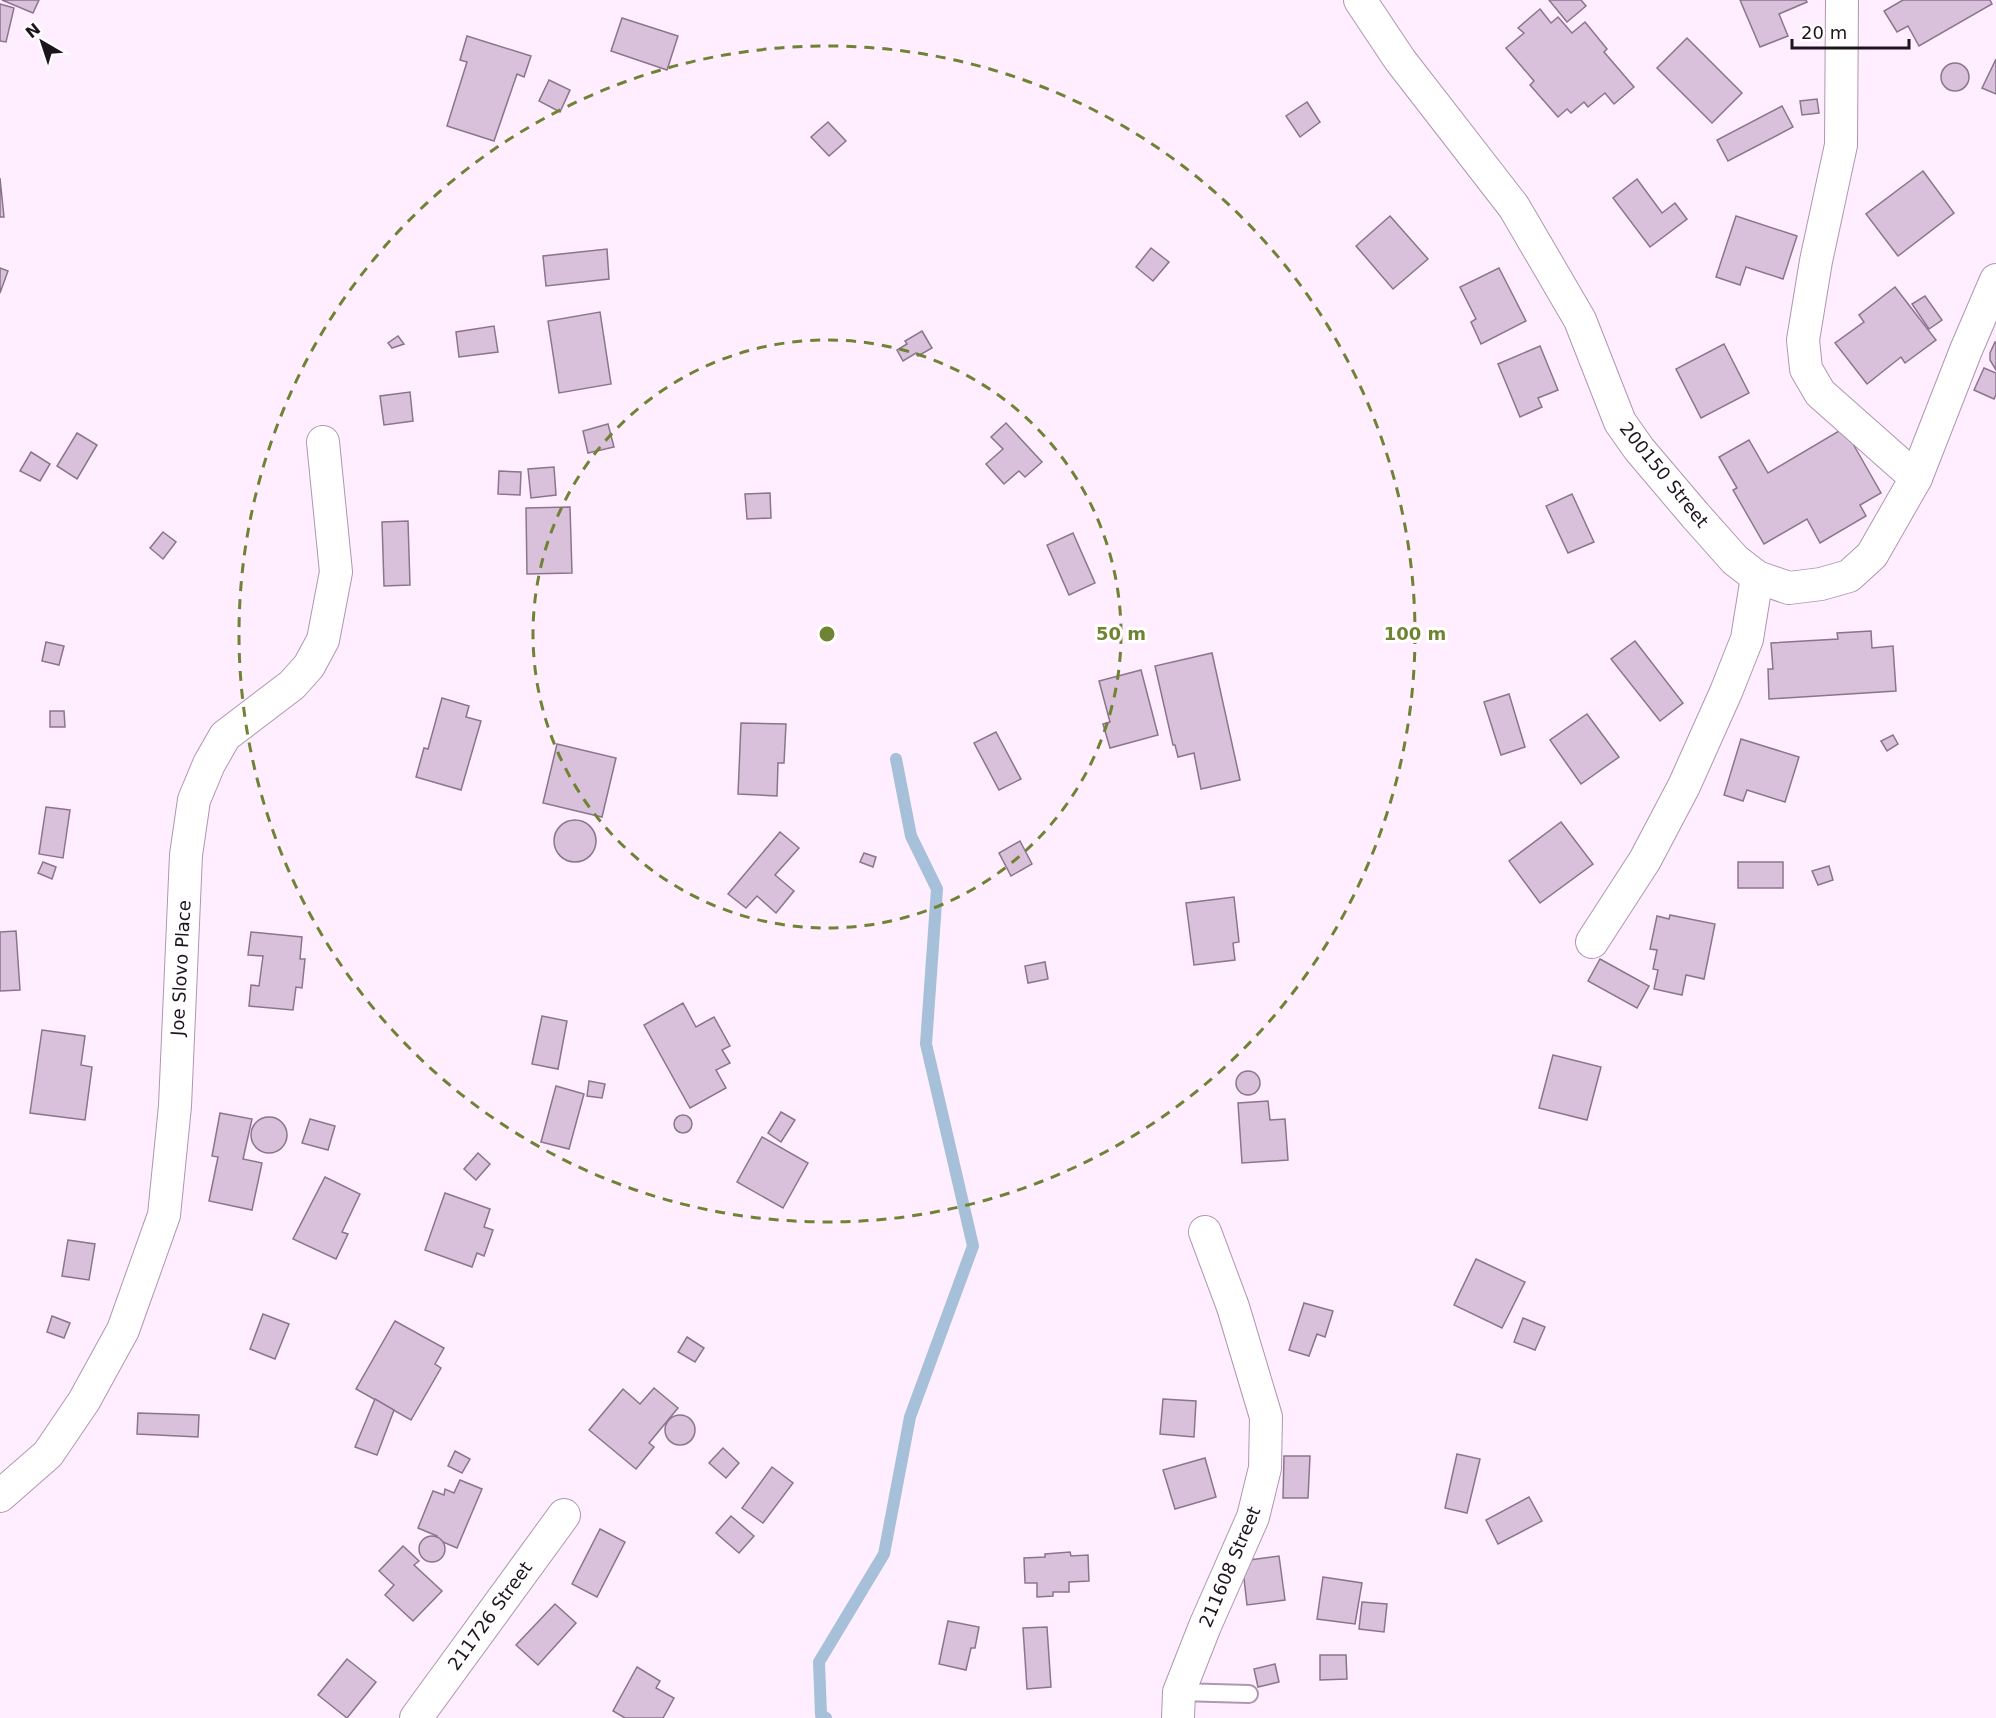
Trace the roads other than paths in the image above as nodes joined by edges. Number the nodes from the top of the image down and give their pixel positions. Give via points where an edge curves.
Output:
1 (1360, 0) edge
2 (1842, 0) edge
3 (1996, 280) edge
4 (323, 442) dead end
5 (1916, 478) junction
6 (1757, 578) junction
7 (1592, 942) dead end
8 (1205, 1232) dead end
9 (0, 1496) edge
10 (564, 1515) dead end
11 (1249, 1694) dead end
12 (1178, 1705) edge
13 (416, 1718) edge

1 - 6 street, 200150 Street via 1400,60 1514,207 1581,320 1620,422 1695,515
2 - 5 street via 1840,145 1803,340 1806,369 1820,393
3 - 5 street, 200150 Street
4 - 9 street, Joe Slovo Place via 336,572 323,640 309,666 292,685 225,736 194,800 186,855 175,1106 164,1215 123,1330 84,1401 48,1454
5 - 6 street, 200150 Street via 1872,555 1849,576 1789,588
6 - 7 street via 1747,639 1684,786 1645,860
8 - 12 street, 211608 Street via 1233,1307 1266,1417 1266,1468 1253,1517 1205,1626
10 - 13 street, 211726 Street
11 - 12 lane, 211608 Street

